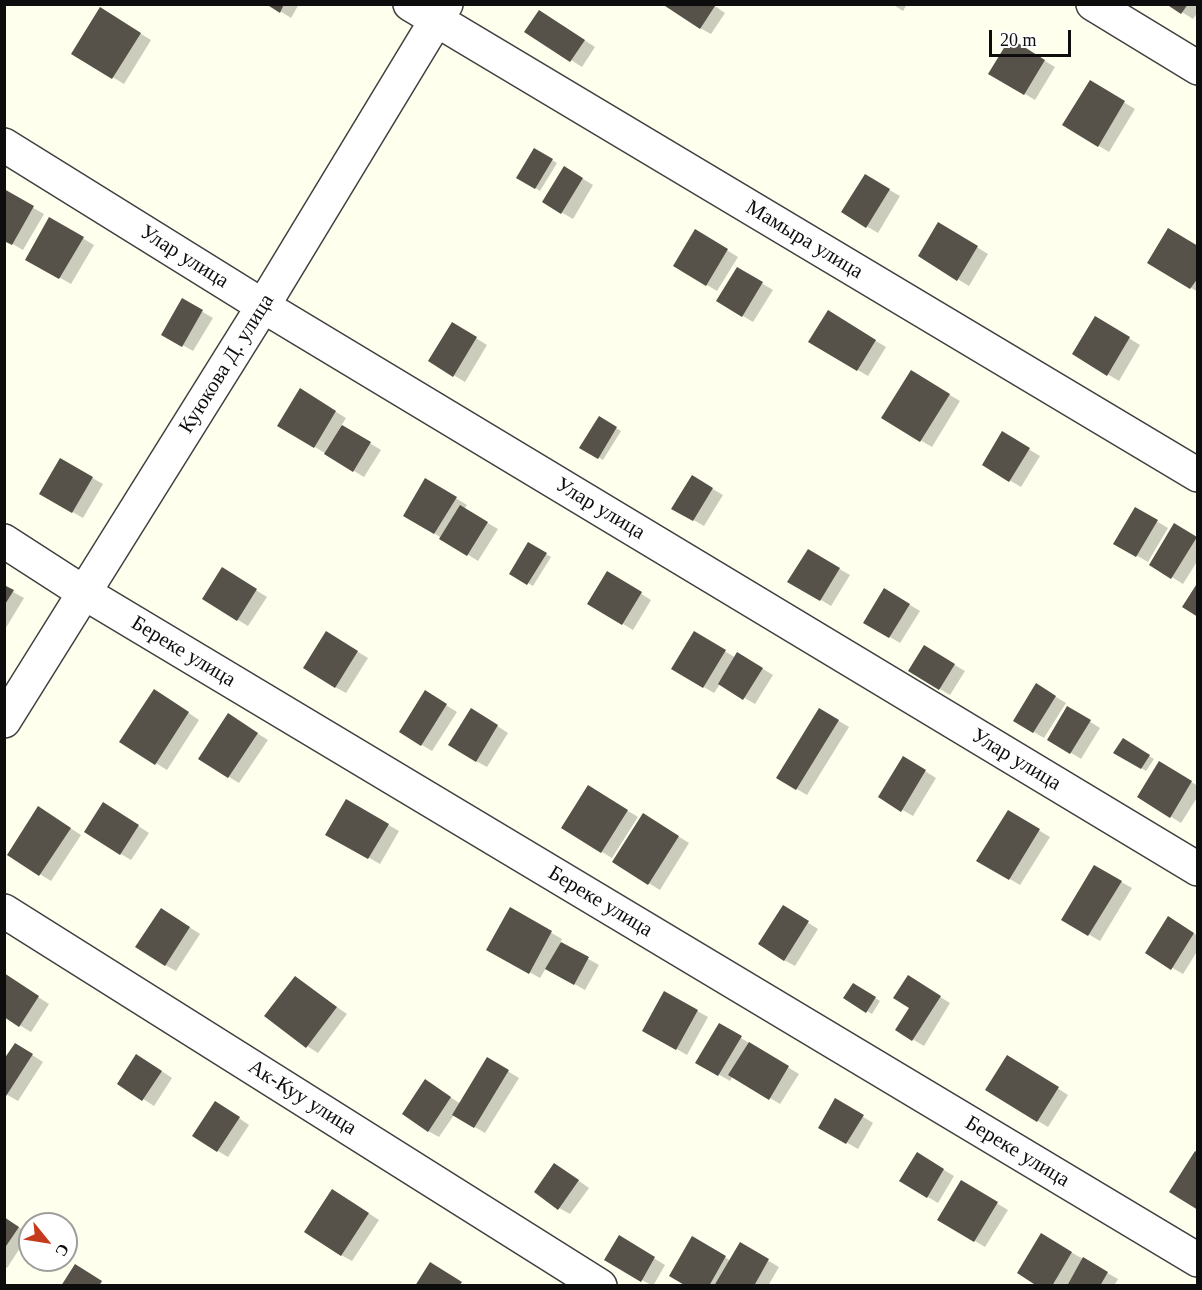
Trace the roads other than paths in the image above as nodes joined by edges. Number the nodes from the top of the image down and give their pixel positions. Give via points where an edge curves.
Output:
1 (1093, 4) edge
2 (431, 10) edge
3 (1197, 68) edge
4 (4, 145) edge
5 (263, 306) junction
6 (1197, 475) edge
7 (4, 541) edge
8 (83, 592) junction
9 (4, 721) edge
10 (1197, 869) edge
11 (4, 911) edge
12 (1197, 1260) edge
13 (600, 1286) edge

1 - 3 street
2 - 5 street, Куюкова Д. улица
2 - 6 street, Мамыра улица
4 - 5 street, Улар улица
5 - 8 street, Куюкова Д. улица
5 - 10 street, Улар улица
7 - 8 street, Береке улица
8 - 9 street, Куюкова Д. улица
8 - 12 street, Береке улица
11 - 13 street, Ак-Куу улица

